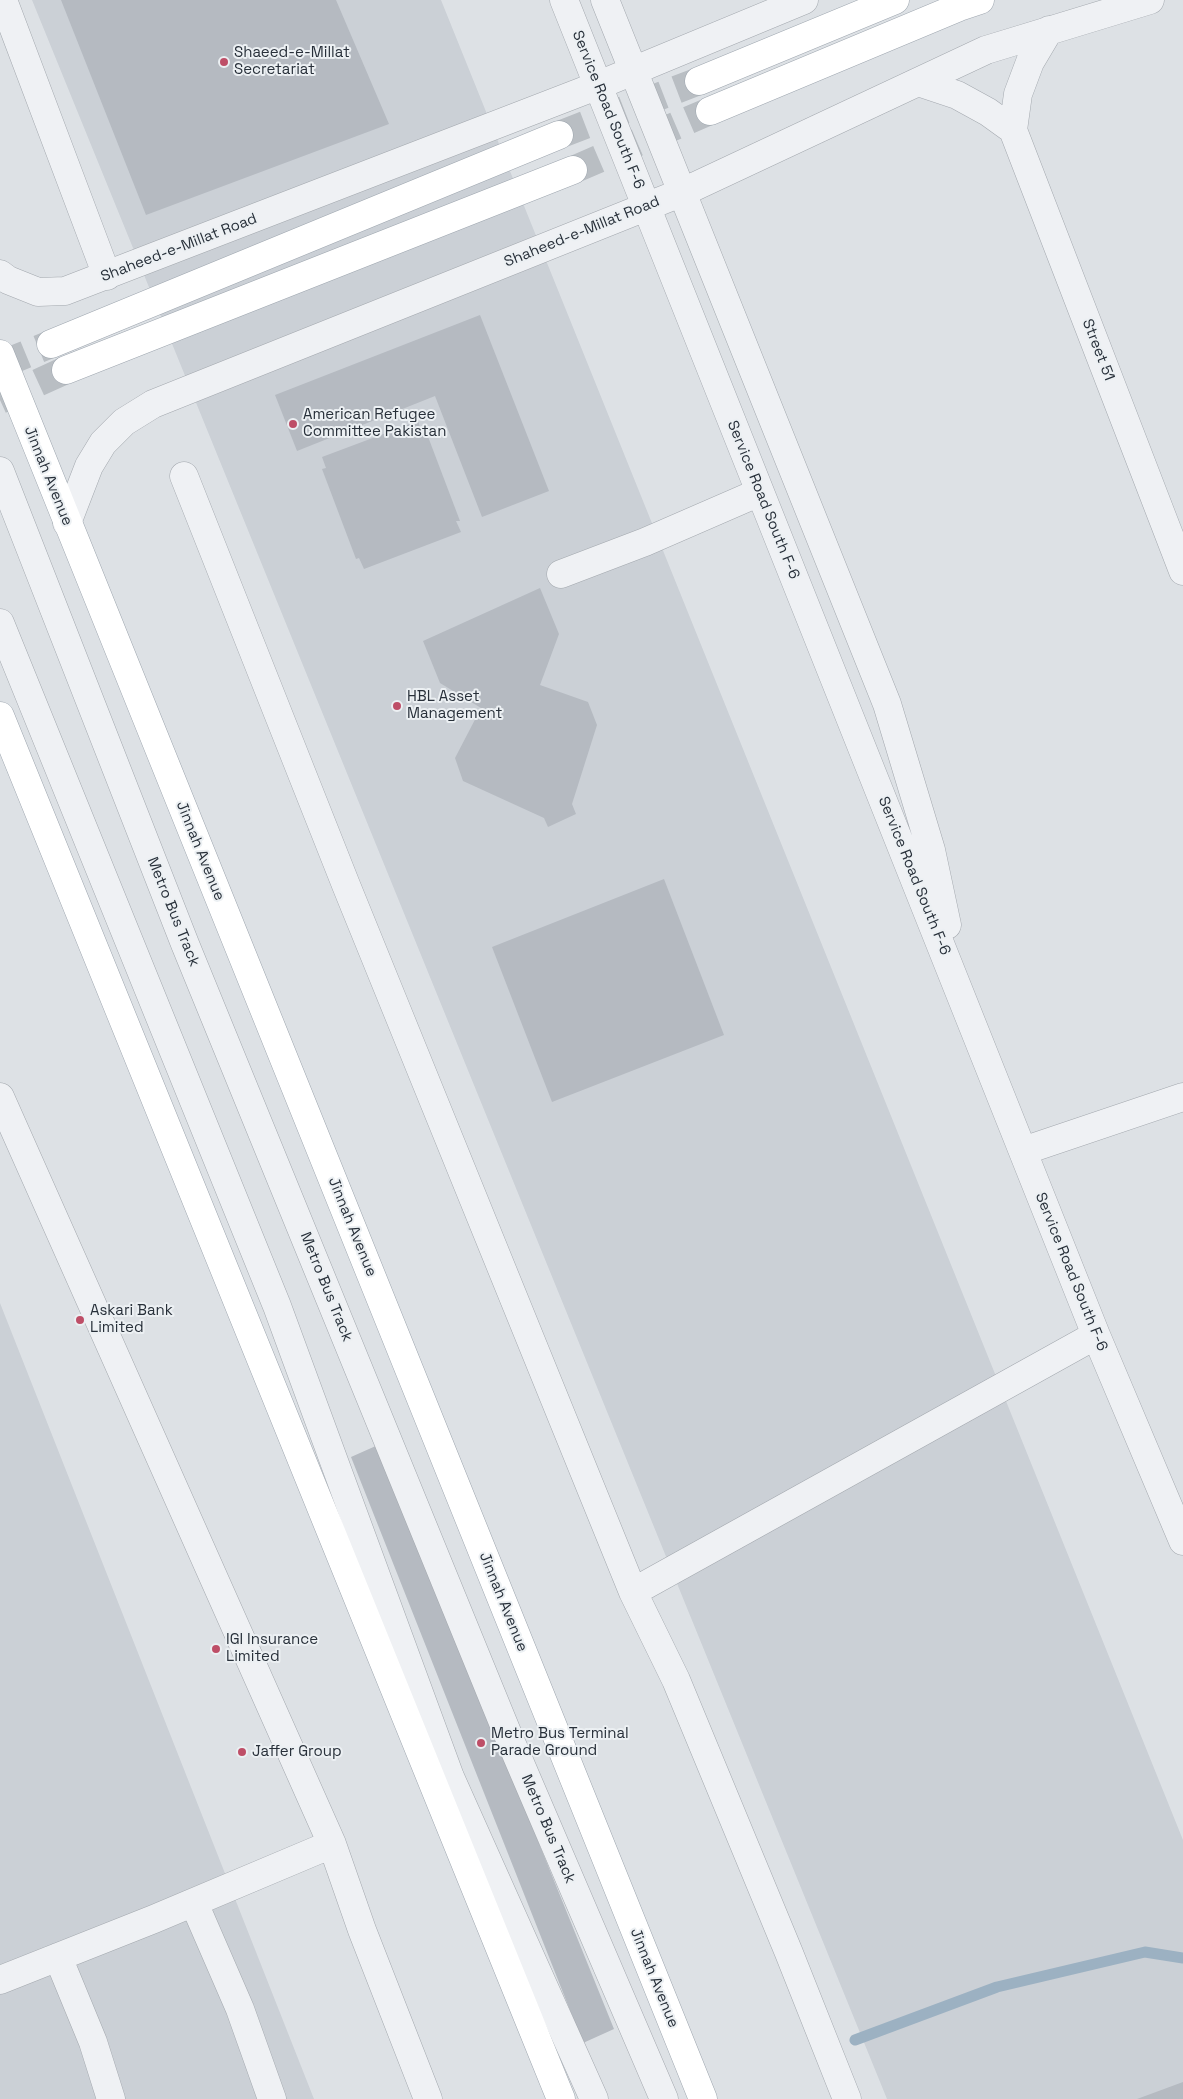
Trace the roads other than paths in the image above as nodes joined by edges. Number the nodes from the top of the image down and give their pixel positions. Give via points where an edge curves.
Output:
1 (2, 0) edge
2 (564, 0) edge
3 (605, 0) edge
4 (804, 0) edge
5 (895, 0) edge
6 (980, 0) edge
7 (1150, 0) edge
8 (1049, 30) junction
9 (633, 70) junction
10 (699, 81) tunnel mouth
11 (918, 82) junction
12 (599, 84) junction
13 (710, 111) tunnel mouth
14 (1013, 130) junction
15 (559, 135) tunnel mouth
16 (573, 170) tunnel mouth
17 (683, 192) junction
18 (646, 207) junction
19 (0, 274) edge
20 (107, 276) junction
21 (50, 344) tunnel mouth
22 (0, 354) edge
23 (66, 370) tunnel mouth
24 (0, 471) edge
25 (184, 476) dead end
26 (760, 492) junction
27 (67, 523) junction
28 (1183, 571) edge
29 (560, 574) dead end
30 (0, 623) edge
31 (0, 716) edge
32 (963, 1000) junction
33 (0, 1097) edge
34 (1183, 1097) edge
35 (1023, 1151) junction
36 (1096, 1335) junction
37 (1183, 1541) edge
38 (633, 1592) junction
39 (332, 1844) junction
40 (194, 1903) junction
41 (58, 1957) junction
42 (0, 1980) edge
43 (111, 2099) edge
44 (272, 2099) edge
45 (428, 2099) edge
46 (561, 2099) edge
47 (594, 2099) edge
48 (664, 2099) edge
49 (703, 2099) edge
50 (847, 2099) edge

1 - 20 street
2 - 12 street, Service Road South F-6
3 - 9 street, Service Road South F-6
4 - 9 street, Shaheed-e-Millat Road
5 - 10 main road
6 - 13 main road
7 - 8 street, Shaheed-e-Millat Road
8 - 11 street, Shaheed-e-Millat Road via 986,50
8 - 14 street, Street 51 via 1030,62 1018,94
9 - 12 street, Shaheed-e-Millat Road
9 - 17 street, Service Road South F-6
11 - 14 street via 957,94
11 - 17 street, Shaheed-e-Millat Road
12 - 18 street, Service Road South F-6
12 - 20 street, Shaheed-e-Millat Road
14 - 28 street, Street 51
15 - 21 main road
16 - 23 main road
17 - 18 street, Shaheed-e-Millat Road
17 - 32 street, Service Road South F-6 via 887,704 931,850
18 - 26 street, Service Road South F-6
18 - 27 street, Shaheed-e-Millat Road via 153,404 124,422 103,443 89,466
19 - 20 street, Shaheed-e-Millat Road via 38,292 65,292
22 - 27 main road, Jinnah Avenue
24 - 48 street, Metro Bus Track via 185,944 511,1742
25 - 38 street
26 - 29 street via 645,542
26 - 32 street, Service Road South F-6
27 - 49 main road, Jinnah Avenue
30 - 47 street via 277,1306 450,1777
31 - 46 main road
32 - 35 street, Service Road South F-6
33 - 39 street
34 - 35 street
35 - 36 street, Service Road South F-6
36 - 37 street, Service Road South F-6
36 - 38 street
38 - 50 street via 676,1680
39 - 40 street
39 - 45 street
40 - 41 street
40 - 44 street via 240,2009
41 - 42 street
41 - 43 street via 93,2042

